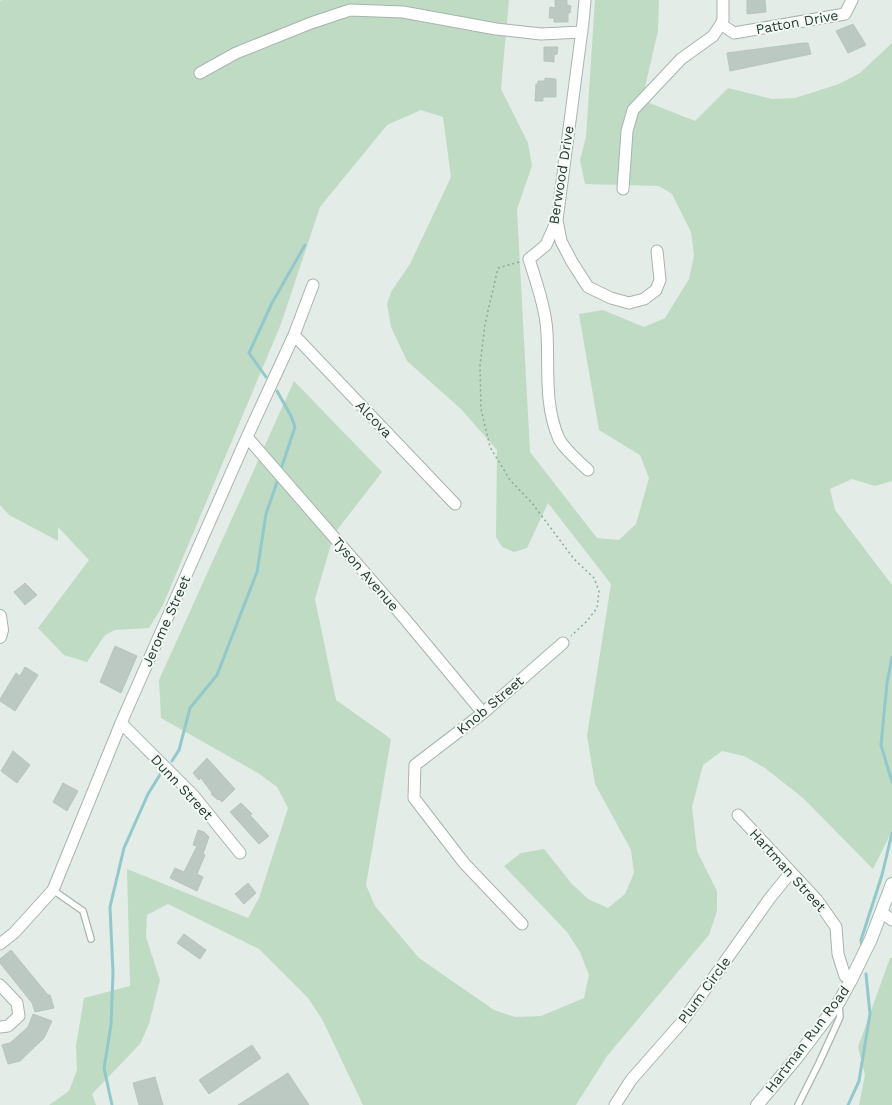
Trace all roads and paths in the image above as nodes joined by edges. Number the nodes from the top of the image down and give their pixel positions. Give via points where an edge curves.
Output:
1 (585, 0) edge
2 (723, 0) edge
3 (852, 0) edge
4 (721, 24) junction
5 (582, 32) junction
6 (200, 73) dead end
7 (623, 189) dead end
8 (557, 220) junction
9 (657, 251) dead end
10 (529, 259) junction
11 (313, 285) dead end
12 (294, 335) junction
13 (247, 437) junction
14 (588, 470) dead end
15 (455, 504) dead end
16 (0, 616) edge
17 (1, 633) edge
18 (563, 644) joint
19 (483, 713) junction
20 (121, 723) junction
21 (738, 815) dead end
22 (240, 853) dead end
23 (791, 872) junction
24 (892, 884) edge
25 (53, 890) junction
26 (881, 912) junction
27 (892, 920) edge
28 (522, 924) dead end
29 (91, 939) dead end
30 (0, 944) edge
31 (851, 980) junction
32 (2, 990) edge
33 (839, 1002) junction
34 (0, 1027) edge
35 (615, 1105) edge
36 (757, 1105) edge
37 (798, 1105) edge

1 - 5 street, Berwood Drive
2 - 4 street
3 - 4 street, Patton Drive via 845,14 734,33
4 - 7 street via 713,36 680,59 632,110 627,131
5 - 6 street via 540,34 496,29 403,12 350,10 236,53
5 - 8 street, Berwood Drive
8 - 9 street via 561,241 588,287 611,298 629,303 644,299 656,290 660,280
8 - 10 street, Berwood Drive via 546,245
10 - 14 street via 539,291 547,332 549,408 559,440
10 - 18 path via 498,268 484,324 480,366 482,409 490,447 510,480 532,503 574,558 594,578 599,591 597,608
11 - 12 street, Jerome Street
12 - 13 street, Jerome Street
12 - 15 street, Alcova
13 - 19 street, Tyson Avenue
13 - 20 street, Jerome Street
16 - 17 main road
18 - 19 street, Knob Street
19 - 28 street, Knob Street via 415,765 414,798 464,863
20 - 22 street, Dunn Street via 193,796
20 - 25 street, Jerome Street
21 - 23 street, Hartman Street
23 - 31 street, Hartman Street via 817,900 836,927 838,954 846,976
23 - 35 street, Plum Circle via 682,1022 631,1080
24 - 26 main road, Hartman Run Road
25 - 29 lane via 83,911
25 - 30 street, Jerome Street via 14,933
26 - 27 street
26 - 31 main road, Hartman Run Road
31 - 33 main road, Hartman Run Road
32 - 34 street via 17,1003 19,1016 8,1026
33 - 36 main road, Hartman Run Road
33 - 37 lane via 840,1017

